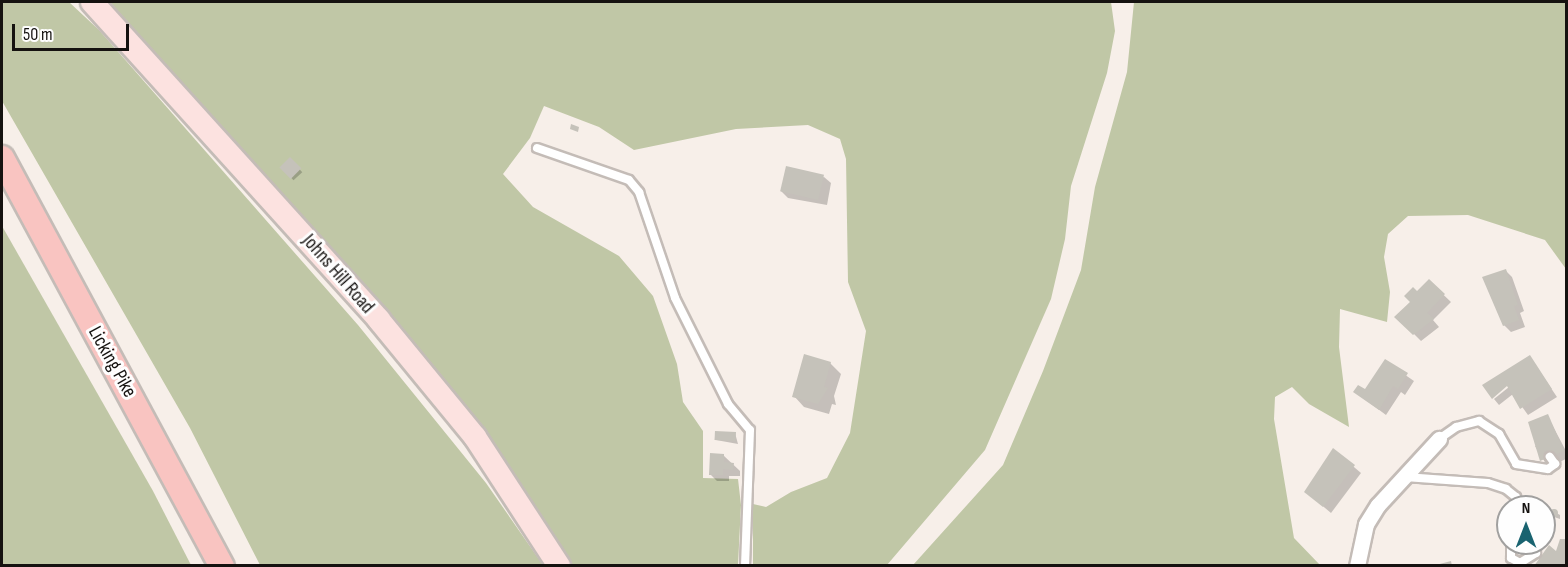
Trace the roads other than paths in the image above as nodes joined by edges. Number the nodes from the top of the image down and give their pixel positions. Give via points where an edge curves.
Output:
1 (92, 2) edge
2 (537, 148) dead end
3 (2, 158) edge
4 (1439, 439) joint
5 (1550, 457) dead end
6 (1404, 477) junction
7 (1514, 495) edge
8 (1511, 555) edge
9 (1533, 555) edge
10 (222, 566) edge
11 (560, 566) edge
12 (745, 566) edge
13 (1357, 566) edge

1 - 11 main road, Johns Hill Road via 379,320 475,437
2 - 12 lane via 628,180 639,192 675,298 728,404 750,430
3 - 10 main road, Licking Pike
4 - 5 lane via 1462,425 1479,422 1499,434 1516,465 1548,469 1555,465
4 - 6 street
6 - 7 lane via 1488,483
6 - 13 street via 1366,524
8 - 9 lane via 1520,563

